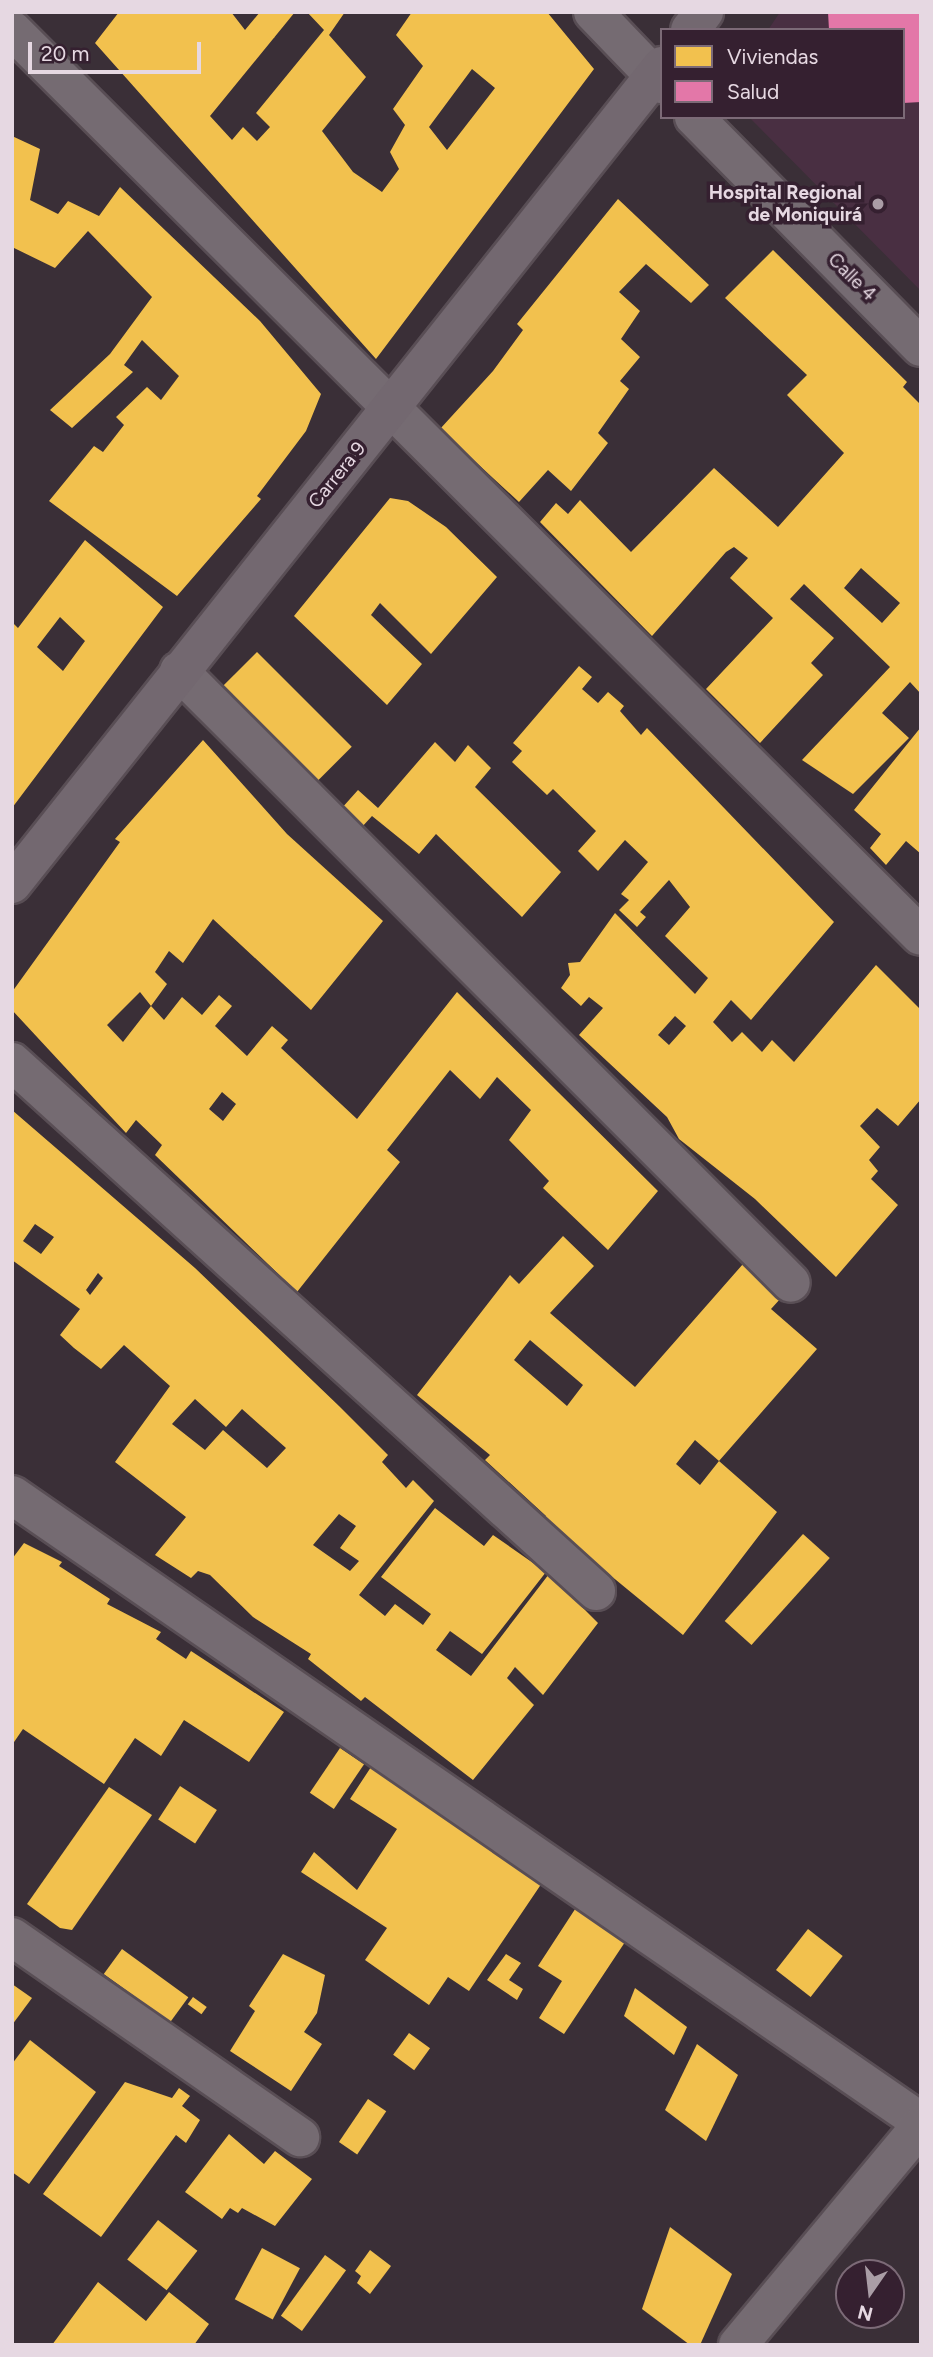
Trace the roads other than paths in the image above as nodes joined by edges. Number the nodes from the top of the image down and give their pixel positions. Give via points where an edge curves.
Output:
1 (593, 12) edge
2 (704, 12) edge
3 (692, 28) edge
4 (12, 30) edge
5 (659, 76) edge
6 (696, 119) edge
7 (921, 346) edge
8 (390, 410) junction
9 (179, 671) junction
10 (12, 884) edge
11 (921, 936) edge
12 (12, 1062) edge
13 (791, 1283) dead end
14 (12, 1495) edge
15 (596, 1591) dead end
16 (12, 1937) edge
17 (921, 2124) edge
18 (300, 2137) dead end
19 (738, 2345) edge

1 - 5 street
2 - 3 main road
4 - 8 street
5 - 8 main road, Carrera 9
6 - 7 street, Calle 4
8 - 9 main road, Carrera 9
8 - 11 street
9 - 10 main road, Carrera 9
9 - 13 street
12 - 15 street
14 - 17 street
16 - 18 street
17 - 19 street

